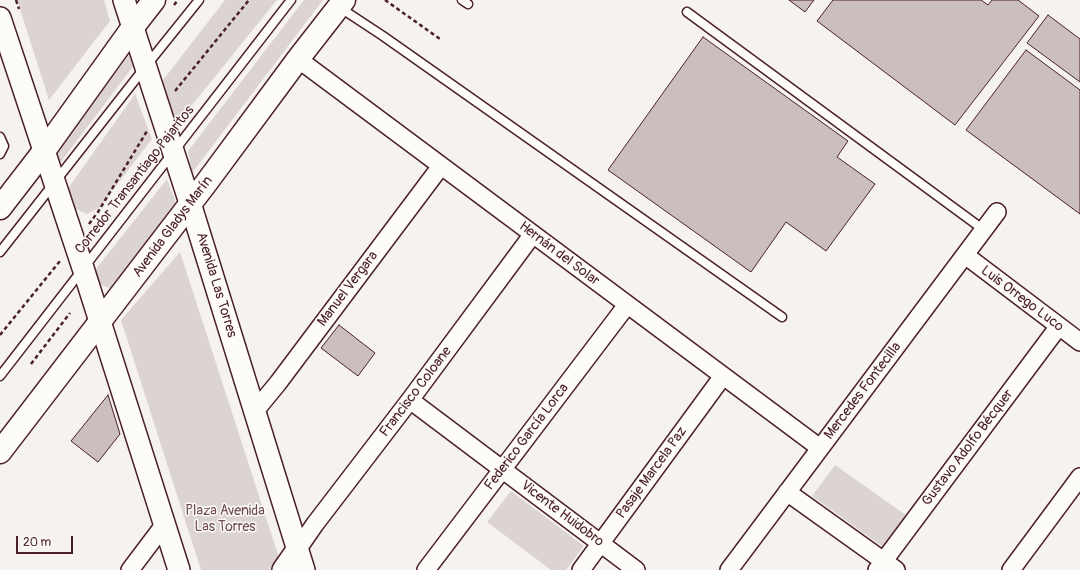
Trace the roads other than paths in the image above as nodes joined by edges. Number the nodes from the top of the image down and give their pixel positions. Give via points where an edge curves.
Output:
1 (124, 0) edge
2 (154, 0) edge
3 (199, 0) edge
4 (291, 0) edge
5 (341, 3) edge
6 (687, 12) dead end
7 (0, 18) edge
8 (133, 27) junction
9 (298, 59) junction
10 (146, 66) junction
11 (0, 137) edge
12 (44, 151) junction
13 (174, 151) junction
14 (0, 154) edge
15 (441, 166) junction
16 (54, 183) junction
17 (190, 203) junction
18 (0, 208) edge
19 (997, 212) dead end
20 (984, 230) junction
21 (533, 234) junction
22 (0, 252) edge
23 (965, 255) junction
24 (83, 268) junction
25 (628, 305) junction
26 (782, 317) dead end
27 (100, 322) junction
28 (1059, 326) junction
29 (1080, 342) edge
30 (0, 376) edge
31 (723, 376) junction
32 (410, 400) junction
33 (255, 412) junction
34 (820, 448) junction
35 (0, 452) edge
36 (502, 470) junction
37 (1080, 477) edge
38 (787, 492) junction
39 (164, 525) junction
40 (601, 544) junction
41 (297, 550) junction
42 (886, 567) edge
43 (130, 570) edge
44 (179, 570) edge
45 (283, 570) edge
46 (304, 570) edge
47 (426, 570) edge
48 (581, 570) edge
49 (636, 570) edge
50 (729, 570) edge
51 (1011, 570) edge

1 - 8 street, Avenida Las Torres
2 - 8 main road
3 - 10 lane
4 - 13 lane, Corredor Transantiago Pajaritos
5 - 9 main road, Avenida Gladys Marín
5 - 26 lane via 383,36
6 - 20 lane
7 - 12 street
8 - 10 street, Avenida Las Torres
8 - 12 main road
9 - 15 street, Hernán del Solar
9 - 17 main road, Avenida Gladys Marín
10 - 13 street, Avenida Las Torres
10 - 16 lane
11 - 14 lane via 4,146
12 - 16 street
12 - 18 main road
13 - 17 street, Avenida Las Torres
13 - 24 lane, Corredor Transantiago Pajaritos
15 - 21 street, Hernán del Solar
15 - 33 street, Manuel Vergara
16 - 22 lane
16 - 24 street
17 - 27 main road, Avenida Gladys Marín
17 - 33 street, Avenida Las Torres
19 - 20 street, Mercedes Fontecilla
20 - 23 street, Mercedes Fontecilla
21 - 25 street, Hernán del Solar
21 - 32 street, Francisco Coloane
23 - 28 street, Luis Orrego Luco
23 - 34 street, Mercedes Fontecilla
24 - 27 street
24 - 30 lane, Corredor Transantiago Pajaritos
25 - 31 street, Hernán del Solar
25 - 36 street, Federico García Lorca
27 - 35 main road, Avenida Gladys Marín
27 - 39 street
28 - 29 street, Luis Orrego Luco
28 - 42 street, Gustavo Adolfo Bécquer
31 - 34 street, Hernán del Solar
31 - 40 street, Pasaje Marcela Paz
32 - 36 street, Vicente Huidobro
32 - 41 street, Francisco Coloane
33 - 41 street, Avenida Las Torres
34 - 38 street, Mercedes Fontecilla
36 - 40 street, Vicente Huidobro
36 - 47 street, Federico García Lorca
37 - 51 street
38 - 42 street
38 - 50 street, Mercedes Fontecilla
39 - 43 street
39 - 44 street
40 - 48 street, Pasaje Marcela Paz
40 - 49 street, Vicente Huidobro
41 - 45 street
41 - 46 street, Avenida Las Torres

